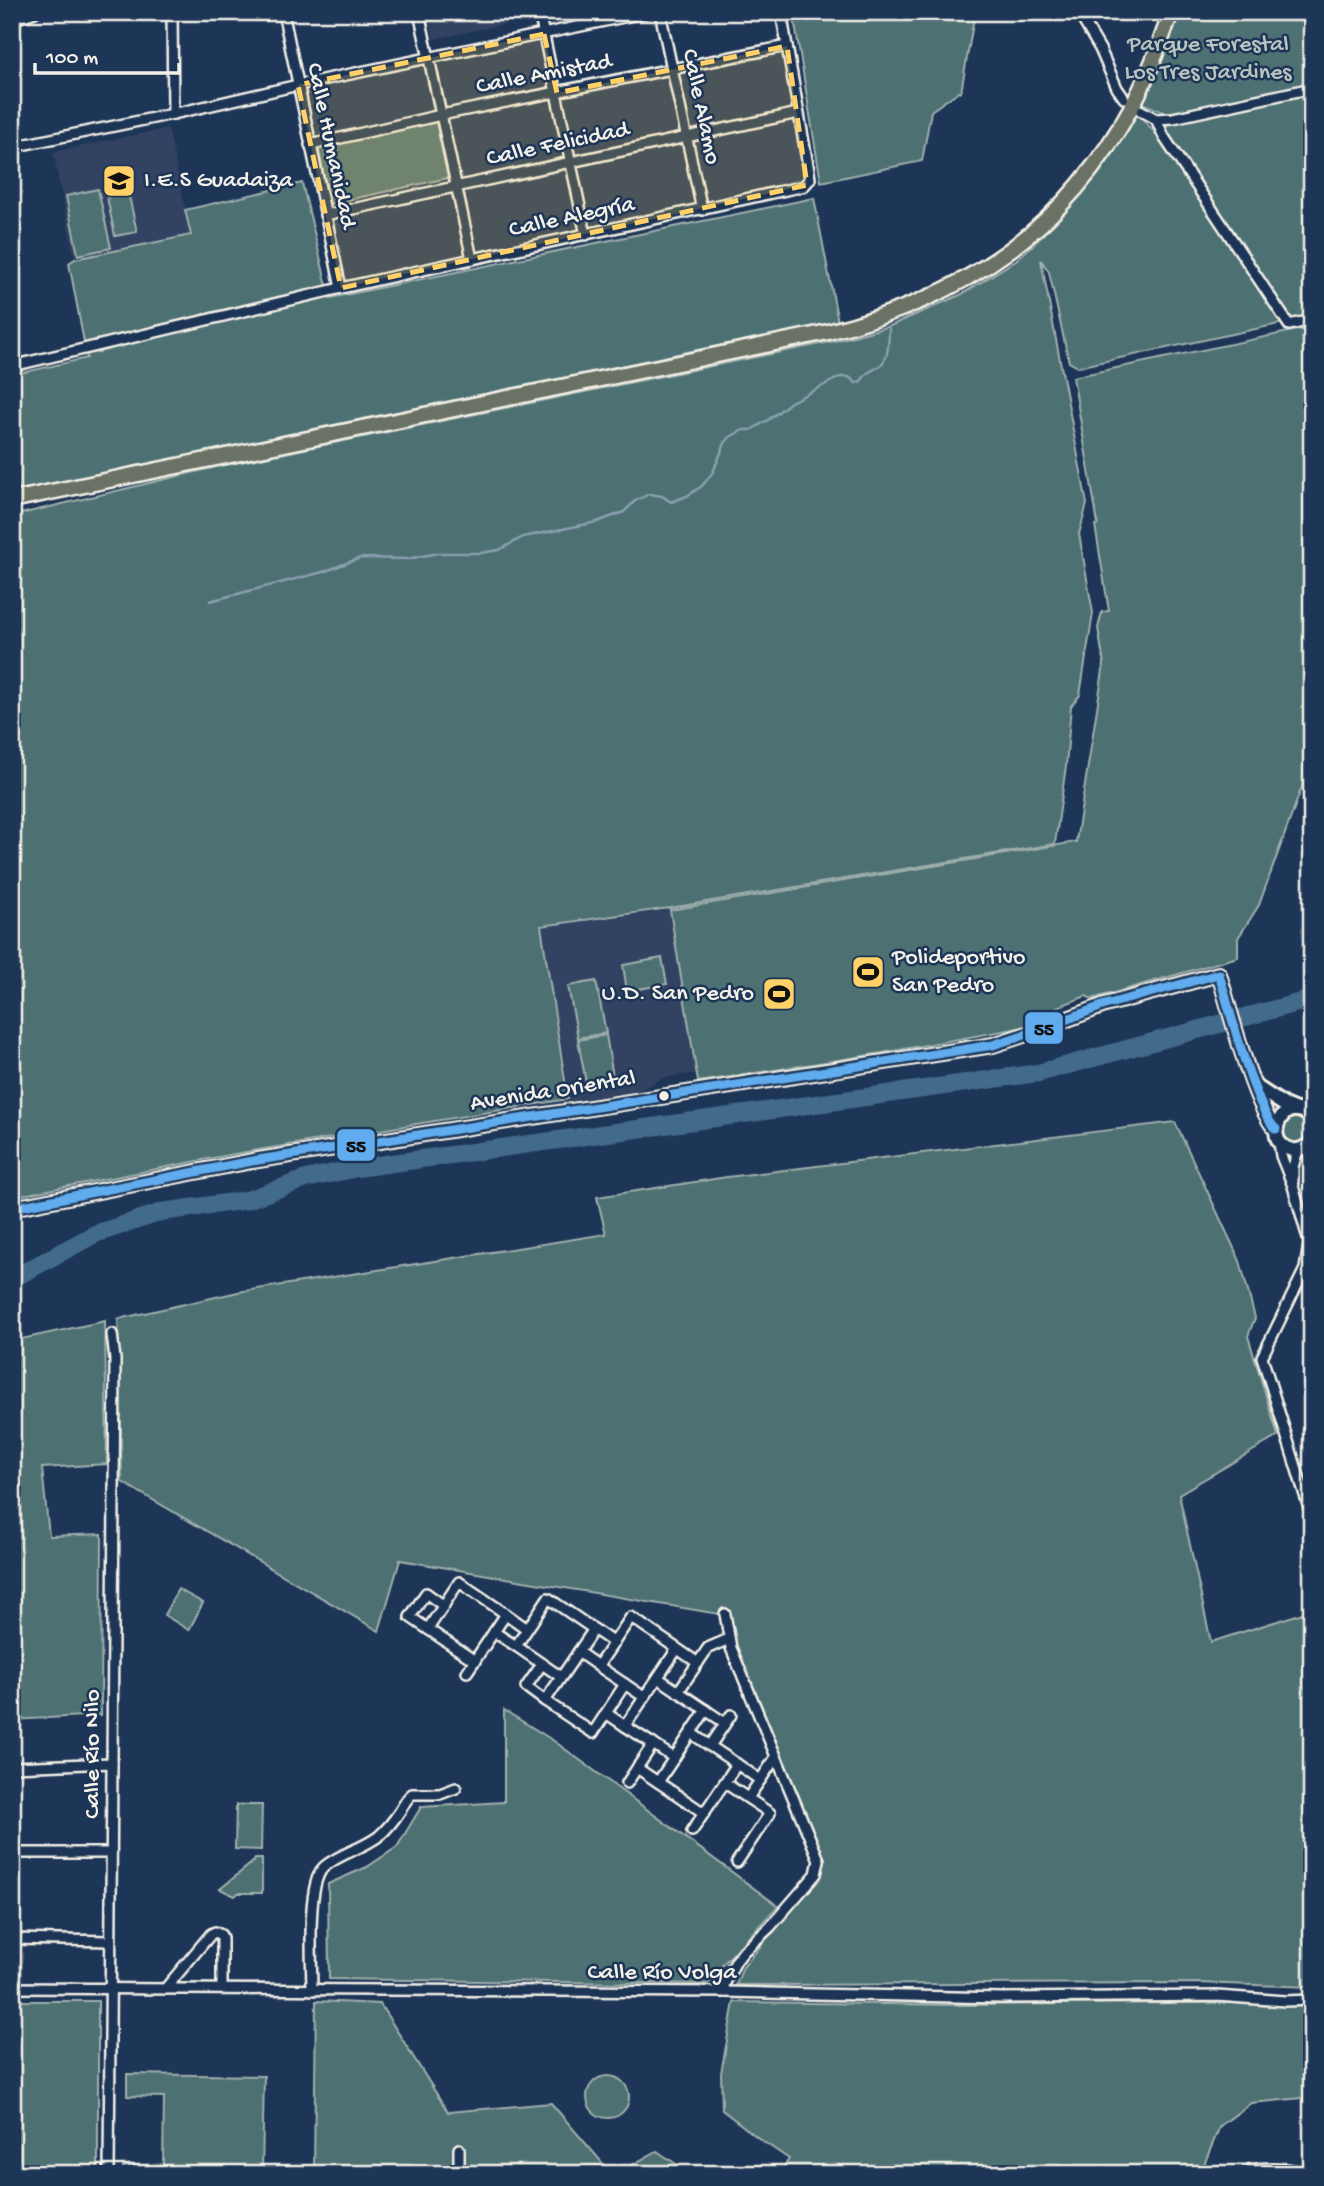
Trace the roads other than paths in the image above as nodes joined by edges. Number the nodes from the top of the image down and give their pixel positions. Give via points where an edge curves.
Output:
1 (36, 12) edge
2 (172, 12) edge
3 (283, 12) edge
4 (419, 12) edge
5 (539, 12) edge
6 (648, 12) edge
7 (660, 12) edge
8 (781, 12) edge
9 (1078, 12) edge
10 (1171, 12) edge
11 (12, 20) edge
12 (544, 34) junction
13 (787, 46) junction
14 (429, 57) junction
15 (672, 69) junction
16 (298, 85) junction
17 (1312, 88) edge
18 (556, 93) junction
19 (1124, 98) dead end
20 (1140, 110) dead end
21 (798, 113) junction
22 (173, 114) junction
23 (441, 115) junction
24 (1156, 119) junction
25 (687, 138) junction
26 (310, 145) junction
27 (12, 147) edge
28 (571, 162) junction
29 (456, 185) junction
30 (702, 210) junction
31 (325, 215) junction
32 (586, 235) junction
33 (472, 259) junction
34 (341, 288) junction
35 (1312, 320) edge
36 (12, 366) edge
37 (12, 500) edge
38 (1254, 1085) junction
39 (1298, 1111) junction
40 (1312, 1119) edge
41 (1277, 1135) junction
42 (1307, 1146) edge
43 (1293, 1186) junction
44 (12, 1208) edge
45 (1310, 1248) edge
46 (1308, 1272) edge
47 (112, 1334) dead end
48 (1312, 1518) edge
49 (443, 1606) junction
50 (506, 1614) junction
51 (725, 1614) dead end
52 (428, 1629) junction
53 (527, 1629) junction
54 (594, 1629) junction
55 (494, 1632) junction
56 (729, 1639) junction
57 (614, 1643) junction
58 (516, 1646) junction
59 (677, 1649) junction
60 (578, 1652) junction
61 (475, 1661) junction
62 (698, 1663) junction
63 (542, 1664) junction
64 (598, 1666) junction
65 (467, 1672) dead end
66 (561, 1677) junction
67 (658, 1678) junction
68 (625, 1684) junction
69 (678, 1692) junction
70 (644, 1698) junction
71 (545, 1701) junction
72 (706, 1710) junction
73 (606, 1713) junction
74 (625, 1726) junction
75 (691, 1733) junction
76 (653, 1744) junction
77 (710, 1746) junction
78 (776, 1757) junction
79 (674, 1758) junction
80 (112, 1763) junction
81 (737, 1764) junction
82 (12, 1767) edge
83 (637, 1768) junction
84 (760, 1780) junction
85 (658, 1782) junction
86 (627, 1783) dead end
87 (725, 1783) junction
88 (456, 1788) dead end
89 (748, 1798) junction
90 (704, 1813) junction
91 (692, 1831) dead end
92 (12, 1853) edge
93 (111, 1853) junction
94 (737, 1862) dead end
95 (12, 1939) edge
96 (110, 1941) junction
97 (12, 1988) edge
98 (110, 1989) junction
99 (165, 1989) junction
100 (222, 1989) junction
101 (312, 1990) junction
102 (725, 1992) junction
103 (1312, 2000) edge
104 (459, 2149) dead end
105 (109, 2174) edge
106 (459, 2174) edge
107 (1246, 2174) edge
108 (1311, 2174) edge

1 - 11 street
2 - 22 street
3 - 16 street, Calle Humanidad
4 - 14 street
5 - 12 street
6 - 12 street
7 - 15 street, Calle Alamo
8 - 13 street
9 - 19 street
10 - 37 main road via 1133,104 1111,142 1070,194 1006,254 908,307 828,332
12 - 14 street
12 - 18 street
13 - 15 street, Calle Amistad
13 - 21 street
14 - 16 street
14 - 23 street
15 - 18 street, Calle Amistad
15 - 25 street, Calle Alamo
16 - 22 street
16 - 26 street, Calle Humanidad
17 - 24 street
18 - 23 street, Calle Amistad
18 - 28 street
20 - 24 street
21 - 25 street, Calle Felicidad
21 - 30 street, Calle Alegría via 809,182
22 - 27 street
23 - 26 street, Calle Amistad
23 - 29 street
24 - 35 street via 1289,325
25 - 28 street, Calle Felicidad
25 - 30 street, Calle Alamo
26 - 31 street, Calle Humanidad
28 - 29 street, Calle Felicidad
28 - 32 street
29 - 31 street, Calle Felicidad
29 - 33 street
30 - 32 street, Calle Alegría
31 - 34 street, Calle Humanidad
32 - 33 street, Calle Alegría
33 - 34 street, Calle Alegría
34 - 36 street, Calle Alegría
38 - 39 street
38 - 41 street
38 - 44 street, Avenida Oriental via 1219,974 1105,1005 993,1045 252,1161
39 - 40 street
39 - 41 street via 1283,1115
41 - 42 street via 1287,1148
41 - 43 street
42 - 43 street via 1293,1167
43 - 45 street
45 - 46 street
46 - 48 street via 1262,1357
47 - 80 street, Calle Río Nilo via 116,1359
49 - 50 street via 459,1582
49 - 52 street
49 - 52 street via 426,1593 415,1609 410,1617
50 - 53 street
50 - 55 street
51 - 56 street
52 - 61 street
53 - 54 street via 548,1598
53 - 58 street
54 - 57 street
54 - 60 street
55 - 58 street
55 - 61 street
56 - 62 street via 708,1648
56 - 78 street
57 - 59 street via 631,1617
57 - 64 street
58 - 63 street
59 - 62 street
59 - 67 street
60 - 64 street
60 - 66 street
61 - 65 street
62 - 69 street
63 - 66 street
63 - 71 street via 526,1687
64 - 68 street
66 - 71 street
67 - 69 street
67 - 70 street
68 - 70 street
68 - 73 street
69 - 72 street
70 - 74 street
71 - 73 street via 593,1733
72 - 75 street
72 - 77 street via 728,1719
73 - 74 street
74 - 76 street
75 - 77 street
75 - 79 street
76 - 79 street
76 - 83 street
77 - 81 street
78 - 84 street
78 - 102 street via 819,1860 816,1874 736,1961
79 - 85 street
80 - 82 street
80 - 93 street, Calle Río Nilo
81 - 84 street
81 - 87 street
83 - 85 street
83 - 86 street
84 - 89 street
85 - 90 street
87 - 89 street
87 - 90 street
88 - 101 street via 440,1794 412,1794 380,1835 318,1874
89 - 94 street via 770,1813
90 - 91 street
92 - 93 street
93 - 96 street, Calle Río Nilo
95 - 96 street
96 - 98 street, Calle Río Nilo
97 - 98 street, Calle Río Volga
98 - 99 street, Calle Río Volga
98 - 105 street, Calle Río Nilo
99 - 100 street, Calle Río Volga
99 - 100 street via 215,1932 222,1939
100 - 101 street, Calle Río Volga
101 - 102 street, Calle Río Volga
102 - 103 street, Calle Río Volga
104 - 106 street
107 - 108 street via 1269,2166

